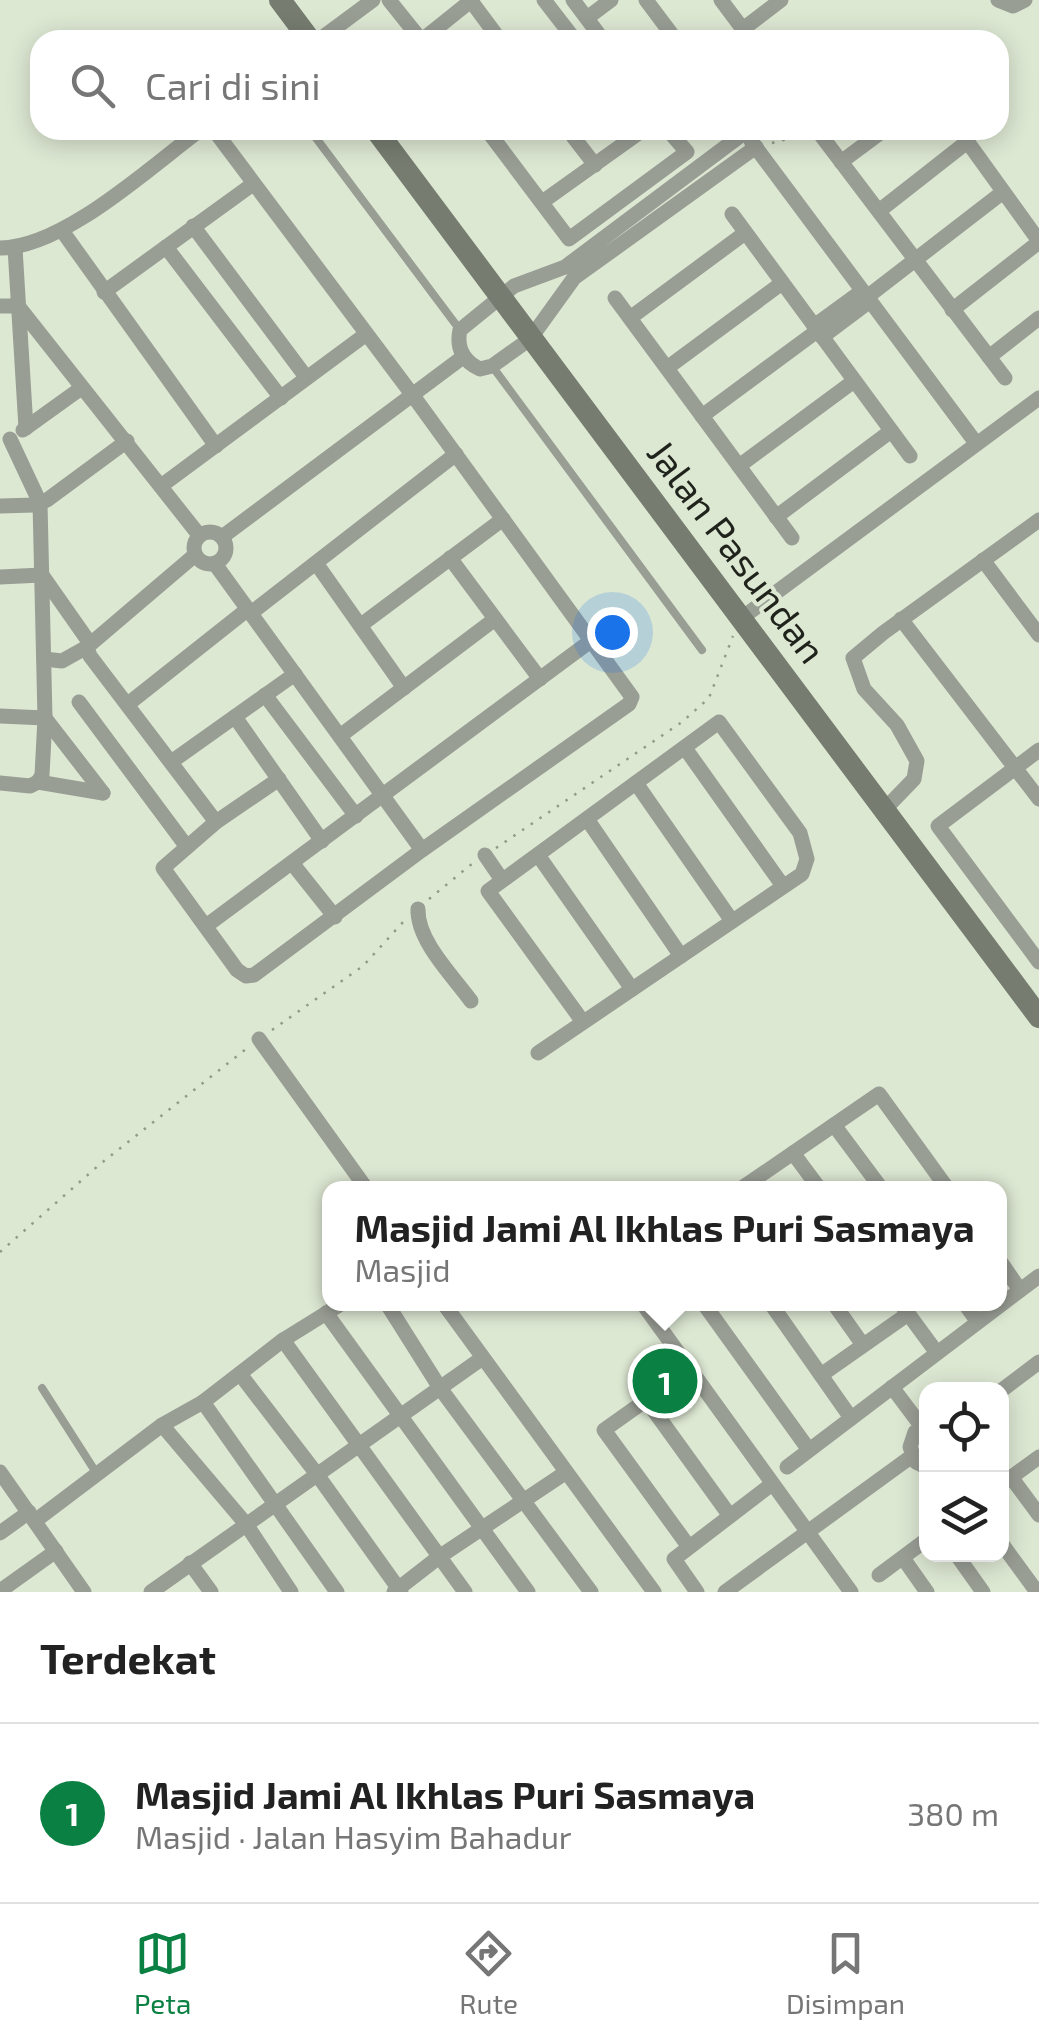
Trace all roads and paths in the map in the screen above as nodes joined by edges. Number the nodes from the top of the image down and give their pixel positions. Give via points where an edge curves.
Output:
1 (280, 0) edge
2 (372, 0) edge
3 (390, 0) edge
4 (471, 0) edge
5 (544, 0) edge
6 (573, 0) edge
7 (611, 0) edge
8 (646, 0) edge
9 (722, 0) edge
10 (781, 0) edge
11 (998, 0) edge
12 (1025, 0) edge
13 (586, 18) junction
14 (302, 30) edge
15 (332, 30) edge
16 (413, 30) edge
17 (434, 30) edge
18 (493, 30) edge
19 (567, 30) edge
20 (595, 30) edge
21 (668, 30) edge
22 (743, 30) edge
23 (750, 30) edge
24 (187, 140) edge
25 (221, 140) edge
26 (318, 140) edge
27 (383, 140) edge
28 (495, 140) edge
29 (576, 140) edge
30 (630, 140) edge
31 (676, 140) edge
32 (731, 140) edge
33 (750, 140) edge
34 (783, 140) edge
35 (824, 140) edge
36 (871, 140) edge
37 (959, 140) edge
38 (966, 140) edge
39 (756, 147) junction
40 (841, 162) junction
41 (595, 166) junction
42 (254, 184) junction
43 (1004, 192) junction
44 (541, 200) junction
45 (879, 211) junction
46 (732, 214) dead end
47 (193, 226) junction
48 (63, 232) junction
49 (746, 233) junction
50 (1039, 242) edge
51 (8, 248) edge
52 (166, 248) junction
53 (915, 260) junction
54 (782, 283) junction
55 (104, 292) junction
56 (866, 296) junction
57 (500, 297) junction
58 (615, 298) dead end
59 (0, 306) edge
60 (18, 306) junction
61 (952, 310) junction
62 (630, 318) junction
63 (1039, 318) edge
64 (460, 330) junction
65 (818, 331) junction
66 (366, 334) junction
67 (530, 338) junction
68 (464, 356) junction
69 (988, 356) junction
70 (492, 366) junction
71 (666, 368) junction
72 (306, 377) junction
73 (1006, 378) dead end
74 (854, 381) junction
75 (80, 389) junction
76 (414, 397) junction
77 (281, 398) junction
78 (1039, 398) edge
79 (702, 416) junction
80 (26, 428) junction
81 (891, 431) junction
82 (5, 439) edge
83 (127, 441) junction
84 (976, 443) junction
85 (216, 446) junction
86 (456, 454) junction
87 (910, 456) dead end
88 (739, 466) junction
89 (162, 486) junction
90 (40, 503) junction
91 (0, 506) edge
92 (776, 516) junction
93 (503, 519) junction
94 (1039, 520) edge
95 (199, 535) junction
96 (222, 537) junction
97 (792, 538) dead end
98 (195, 555) junction
99 (450, 558) junction
100 (983, 560) junction
101 (316, 563) junction
102 (215, 564) junction
103 (42, 575) junction
104 (0, 577) edge
105 (249, 611) junction
106 (742, 616) junction
107 (496, 619) junction
108 (901, 619) junction
109 (360, 626) junction
110 (1039, 635) edge
111 (592, 640) junction
112 (88, 645) junction
113 (702, 650) dead end
114 (44, 660) junction
115 (295, 674) junction
116 (540, 680) junction
117 (404, 688) junction
118 (265, 695) junction
119 (79, 702) dead end
120 (128, 704) junction
121 (0, 716) edge
122 (236, 717) junction
123 (46, 718) junction
124 (340, 736) junction
125 (684, 748) junction
126 (1039, 750) edge
127 (171, 762) junction
128 (1013, 769) junction
129 (279, 779) junction
130 (38, 782) junction
131 (0, 783) edge
132 (636, 783) junction
133 (383, 796) junction
134 (1039, 800) edge
135 (885, 808) junction
136 (356, 816) junction
137 (587, 819) junction
138 (216, 822) junction
139 (322, 841) junction
140 (187, 847) junction
141 (422, 850) junction
142 (485, 855) junction
143 (538, 855) junction
144 (292, 863) junction
145 (502, 880) junction
146 (783, 886) junction
147 (418, 909) junction
148 (336, 917) junction
149 (732, 921) junction
150 (206, 926) junction
151 (680, 956) junction
152 (1039, 962) edge
153 (632, 989) junction
154 (471, 1001) dead end
155 (1039, 1017) edge
156 (583, 1022) junction
157 (259, 1039) junction
158 (538, 1053) dead end
159 (834, 1125) junction
160 (793, 1153) junction
161 (361, 1181) edge
162 (756, 1181) edge
163 (814, 1181) edge
164 (875, 1181) edge
165 (943, 1181) edge
166 (0, 1252) edge
167 (1007, 1272) edge
168 (1039, 1276) edge
169 (1020, 1290) junction
170 (1007, 1300) edge
171 (329, 1311) edge
172 (391, 1311) edge
173 (449, 1311) edge
174 (648, 1311) edge
175 (709, 1311) edge
176 (776, 1311) edge
177 (839, 1311) edge
178 (903, 1311) edge
179 (906, 1311) edge
180 (970, 1311) edge
181 (992, 1311) edge
182 (326, 1313) junction
183 (978, 1322) junction
184 (283, 1340) junction
185 (863, 1345) junction
186 (937, 1353) junction
187 (481, 1359) junction
188 (1039, 1365) edge
189 (690, 1369) junction
190 (240, 1374) junction
191 (821, 1375) junction
192 (892, 1387) junction
193 (42, 1388) dead end
194 (440, 1388) junction
195 (1009, 1388) edge
196 (647, 1401) junction
197 (203, 1402) junction
198 (400, 1416) junction
199 (851, 1418) junction
200 (919, 1420) edge
201 (162, 1424) junction
202 (919, 1431) edge
203 (360, 1446) junction
204 (809, 1450) junction
205 (1039, 1457) edge
206 (918, 1461) edge
207 (787, 1467) dead end
208 (0, 1472) edge
209 (316, 1473) junction
210 (565, 1473) junction
211 (97, 1474) junction
212 (1009, 1479) edge
213 (772, 1484) junction
214 (1009, 1484) edge
215 (522, 1502) junction
216 (275, 1504) junction
217 (32, 1516) junction
218 (730, 1516) junction
219 (1039, 1516) edge
220 (246, 1524) junction
221 (483, 1528) junction
222 (0, 1532) edge
223 (808, 1536) junction
224 (919, 1545) edge
225 (689, 1547) junction
226 (56, 1551) junction
227 (1009, 1554) edge
228 (439, 1557) junction
229 (903, 1558) junction
230 (190, 1562) junction
231 (962, 1562) edge
232 (879, 1576) dead end
233 (844, 1590) edge
234 (398, 1591) edge
235 (0, 1592) edge
236 (84, 1592) edge
237 (151, 1592) edge
238 (211, 1592) edge
239 (292, 1592) edge
240 (337, 1592) edge
241 (465, 1592) edge
242 (528, 1592) edge
243 (591, 1592) edge
244 (654, 1592) edge
245 (697, 1592) edge
246 (725, 1592) edge
247 (738, 1592) edge
248 (928, 1592) edge
249 (983, 1592) edge
250 (1036, 1592) edge

1 - 14 street
2 - 15 street
3 - 16 street
4 - 17 street
4 - 18 street
5 - 19 street
6 - 13 street
7 - 13 street
8 - 21 street
9 - 22 street
10 - 23 street
11 - 12 street via 1013,6
13 - 20 street
24 - 48 street
25 - 42 street
26 - 64 lane
27 - 57 street, Jalan Pasundan
28 - 44 street
29 - 41 street
30 - 41 street
31 - 44 street via 686,152 569,239
32 - 57 street via 566,267
33 - 39 street
34 - 39 path
35 - 40 street
36 - 40 street
37 - 45 street
38 - 43 street
39 - 56 street
39 - 67 street via 574,278
40 - 45 street
41 - 44 street
42 - 47 street
42 - 66 street
43 - 50 street
43 - 53 street
45 - 53 street
46 - 49 street
47 - 52 street
47 - 72 street
48 - 51 street
48 - 55 street
49 - 54 street
49 - 62 street
50 - 61 street
51 - 60 street
52 - 55 street
52 - 77 street
53 - 56 street
53 - 61 street
54 - 65 street
54 - 71 street
55 - 85 street
56 - 65 street
56 - 84 street
57 - 64 street
57 - 67 street, Jalan Pasundan
58 - 62 street
59 - 60 street
60 - 75 street
60 - 80 street
61 - 69 street
62 - 71 street
63 - 69 street
64 - 68 street
65 - 74 street
65 - 79 street
66 - 72 street
66 - 76 street
67 - 70 street
67 - 106 street, Jalan Pasundan
68 - 70 street via 480,369
68 - 76 street
69 - 73 street
70 - 113 lane
71 - 79 street
72 - 77 street
74 - 81 street
74 - 88 street
75 - 80 street
75 - 83 street
76 - 86 street
76 - 96 street
77 - 85 street
78 - 84 street
79 - 88 street
80 - 82 street
81 - 87 street
81 - 92 street
82 - 90 street
83 - 89 street
83 - 90 street
84 - 106 street
85 - 89 street
86 - 93 street
86 - 101 street
88 - 92 street
89 - 95 street
90 - 91 street
90 - 103 street
92 - 97 street
93 - 99 street
93 - 111 street
94 - 100 street
95 - 96 street
95 - 98 street
96 - 102 street via 226,552
98 - 102 street
98 - 112 street
99 - 107 street
99 - 109 street
100 - 108 street
100 - 110 street
101 - 105 street
101 - 109 street
102 - 105 street
103 - 104 street
103 - 112 street
103 - 114 street
105 - 115 street
105 - 120 street
106 - 135 street, Jalan Pasundan
106 - 142 path via 708,698
107 - 116 street
107 - 117 street
108 - 128 street
108 - 135 street via 854,658 864,689 898,725 917,761 914,779
109 - 117 street
111 - 116 street
111 - 141 street via 631,693 629,704
112 - 114 street via 62,661
112 - 120 street
114 - 123 street
115 - 118 street
115 - 124 street
116 - 133 street
117 - 124 street
118 - 122 street
118 - 136 street
119 - 140 street
120 - 127 street
121 - 123 street
122 - 127 street
122 - 129 street
123 - 130 street
123 - 130 street via 103,793
124 - 133 street
125 - 132 street
125 - 146 street
125 - 146 street via 719,722 728,730 800,832 808,859 802,874
126 - 128 street
127 - 138 street
128 - 134 street
128 - 152 street via 938,826
129 - 138 street
129 - 139 street
130 - 131 street
132 - 137 street
132 - 149 street
133 - 136 street
133 - 141 street
135 - 155 street, Jalan Pasundan
136 - 139 street
137 - 143 street
137 - 151 street
138 - 140 street
139 - 144 street
140 - 150 street via 162,868
141 - 148 street
142 - 145 street
142 - 147 path
143 - 145 street
143 - 153 street
144 - 148 street
144 - 150 street
145 - 156 street via 488,891
146 - 149 street
147 - 154 street via 428,941
147 - 157 path via 363,966
148 - 150 street via 250,976 237,970
149 - 151 street
151 - 153 street
153 - 156 street
156 - 158 street
157 - 161 street
157 - 166 path via 99,1164
159 - 160 street
159 - 164 street
159 - 165 street via 879,1094
160 - 162 street
160 - 163 street
167 - 169 street
168 - 169 street
169 - 170 street
171 - 182 street
172 - 194 street
173 - 187 street
174 - 189 street
175 - 204 street
176 - 191 street
177 - 185 street
178 - 185 street
179 - 186 street
180 - 183 street
181 - 183 street
182 - 184 street
182 - 198 street
183 - 186 street
184 - 190 street
184 - 203 street
185 - 191 street
186 - 192 street
187 - 194 street
187 - 210 street
188 - 195 street
189 - 196 street
189 - 213 street
190 - 197 street
190 - 209 street
191 - 199 street
192 - 199 street
192 - 200 street
193 - 211 lane
194 - 198 street
194 - 215 street
196 - 218 street
196 - 225 street via 604,1430
197 - 201 street
197 - 216 street
198 - 203 street
198 - 221 street
199 - 204 street
201 - 211 street
201 - 220 street
202 - 206 street via 911,1439
203 - 209 street
203 - 228 street
204 - 207 street
205 - 212 street
206 - 223 street
208 - 217 street
209 - 216 street
209 - 234 street
210 - 215 street
210 - 244 street
211 - 217 street
213 - 218 street
213 - 223 street
214 - 219 street
215 - 221 street
215 - 243 street
216 - 220 street
216 - 240 street
217 - 222 street
217 - 226 street
218 - 225 street
220 - 230 street
220 - 239 street
221 - 228 street
221 - 242 street
223 - 233 street
223 - 246 street
223 - 247 street
224 - 229 street
225 - 245 street via 674,1559
226 - 235 street
226 - 236 street
227 - 250 street
228 - 234 street
228 - 241 street
229 - 232 street
229 - 248 street
230 - 237 street
230 - 238 street
231 - 249 street

